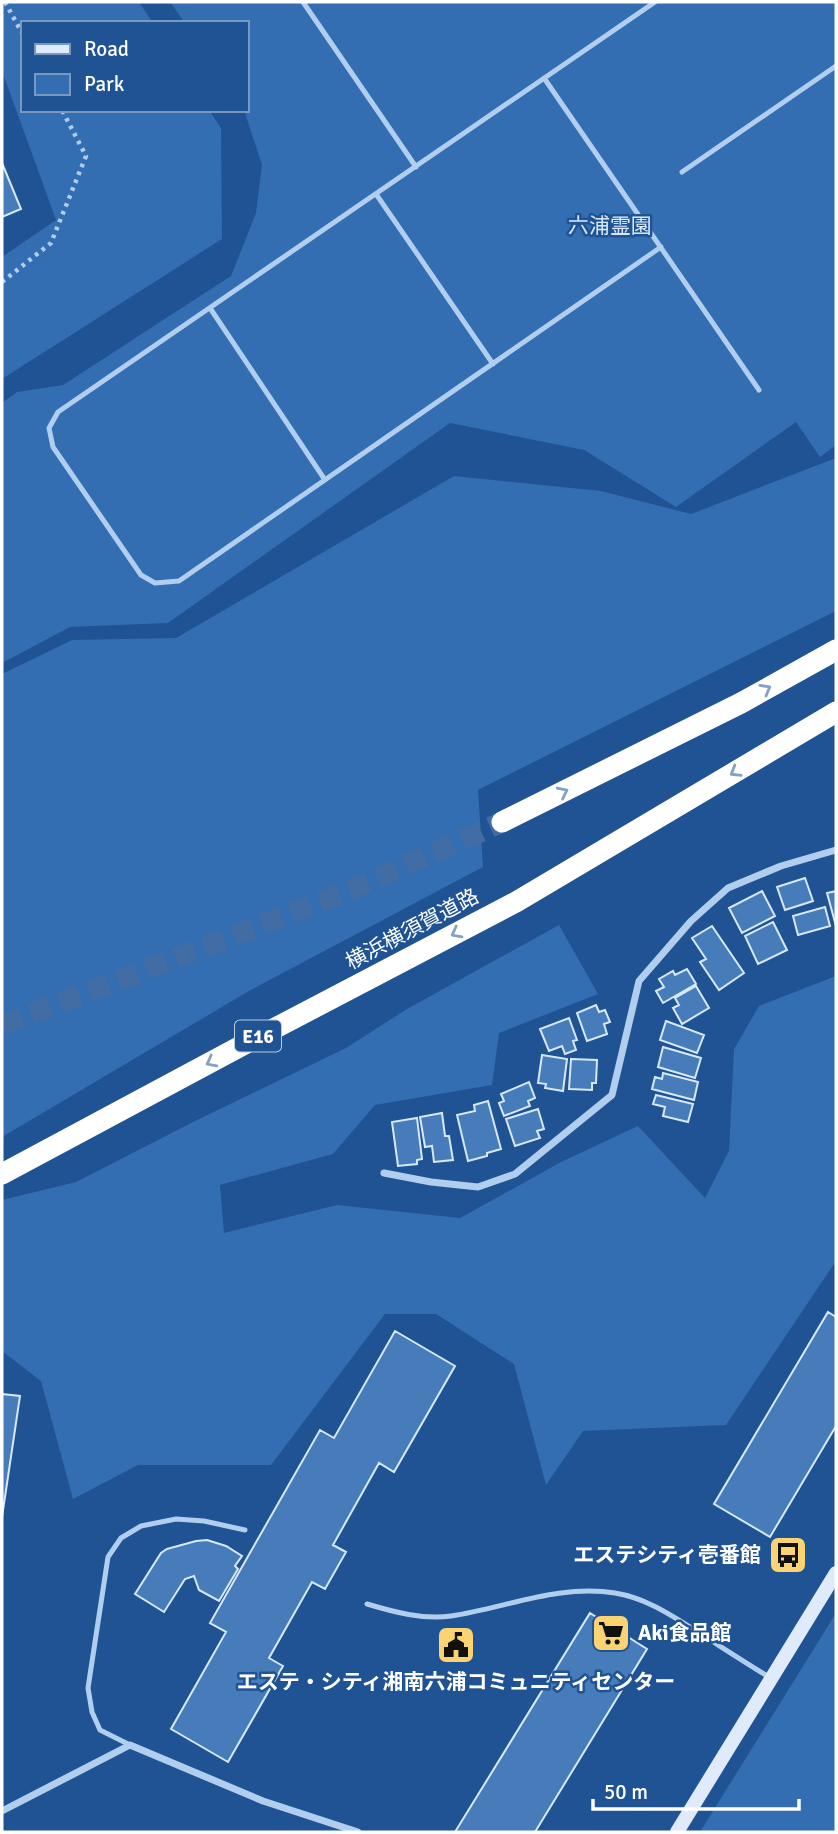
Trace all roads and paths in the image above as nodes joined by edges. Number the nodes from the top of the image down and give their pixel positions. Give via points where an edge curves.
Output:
1 (5, 2) edge
2 (303, 2) edge
3 (655, 2) edge
4 (21, 31) edge
5 (836, 66) edge
6 (544, 78) junction
7 (63, 112) edge
8 (416, 167) junction
9 (682, 172) dead end
10 (376, 194) junction
11 (661, 247) junction
12 (2, 282) edge
13 (210, 308) junction
14 (493, 364) junction
15 (759, 390) dead end
16 (325, 480) junction
17 (836, 650) edge
18 (836, 712) edge
19 (502, 822) tunnel mouth
20 (836, 850) edge
21 (2, 1174) edge
22 (384, 1174) dead end
23 (245, 1530) dead end
24 (836, 1573) edge
25 (367, 1604) dead end
26 (771, 1679) junction
27 (130, 1745) junction
28 (2, 1811) edge
29 (358, 1832) edge
30 (677, 1832) edge

1 - 4 path
2 - 8 lane
3 - 6 lane
5 - 9 lane
6 - 8 lane
6 - 11 lane
7 - 12 path via 86,156 51,243
8 - 10 lane
10 - 13 lane
10 - 14 lane
11 - 14 lane
11 - 15 lane
13 - 16 lane
13 - 16 lane via 58,411 49,428 53,447 141,575 155,583 179,581
14 - 16 lane
19 -> 17 highway via 741,703
18 -> 21 highway, 横浜横須賀道路 / E16 via 516,902
20 - 22 street via 728,888 691,921 639,981 612,1095 515,1174 478,1187
23 - 27 lane via 204,1521 164,1521 141,1526 121,1538 107,1557 88,1688 100,1730
24 - 26 street
25 - 26 lane via 426,1617 450,1616 566,1592 616,1593 664,1611
26 - 30 street
27 - 28 street
27 - 29 street via 263,1801

